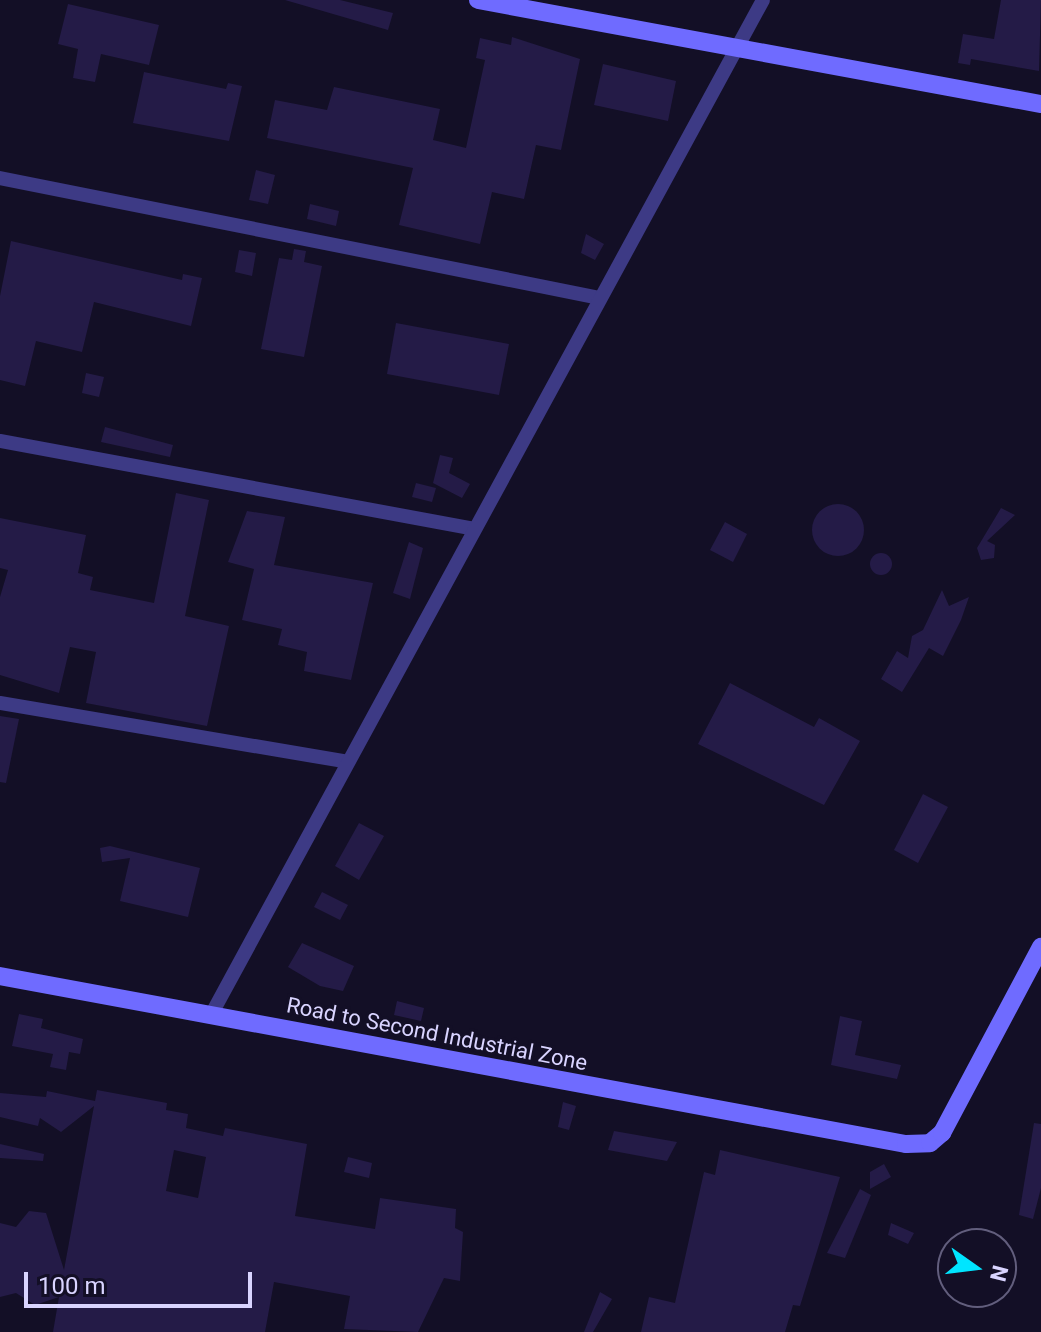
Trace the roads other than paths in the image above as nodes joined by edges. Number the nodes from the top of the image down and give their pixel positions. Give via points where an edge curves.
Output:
1 (478, 0) edge
2 (763, 0) edge
3 (736, 48) junction
4 (1041, 104) edge
5 (0, 178) edge
6 (600, 298) junction
7 (0, 441) edge
8 (473, 529) junction
9 (0, 703) edge
10 (347, 762) junction
11 (1041, 947) edge
12 (0, 976) edge
13 (211, 1015) junction

1 - 3 street
2 - 3 street
3 - 4 street
3 - 6 street
5 - 6 street
6 - 8 street
7 - 8 street
8 - 10 street
9 - 10 street
10 - 13 street
11 - 13 street, Road to Second Industrial Zone via 942,1133 930,1143 866,1140
12 - 13 street, Road to Second Industrial Zone

